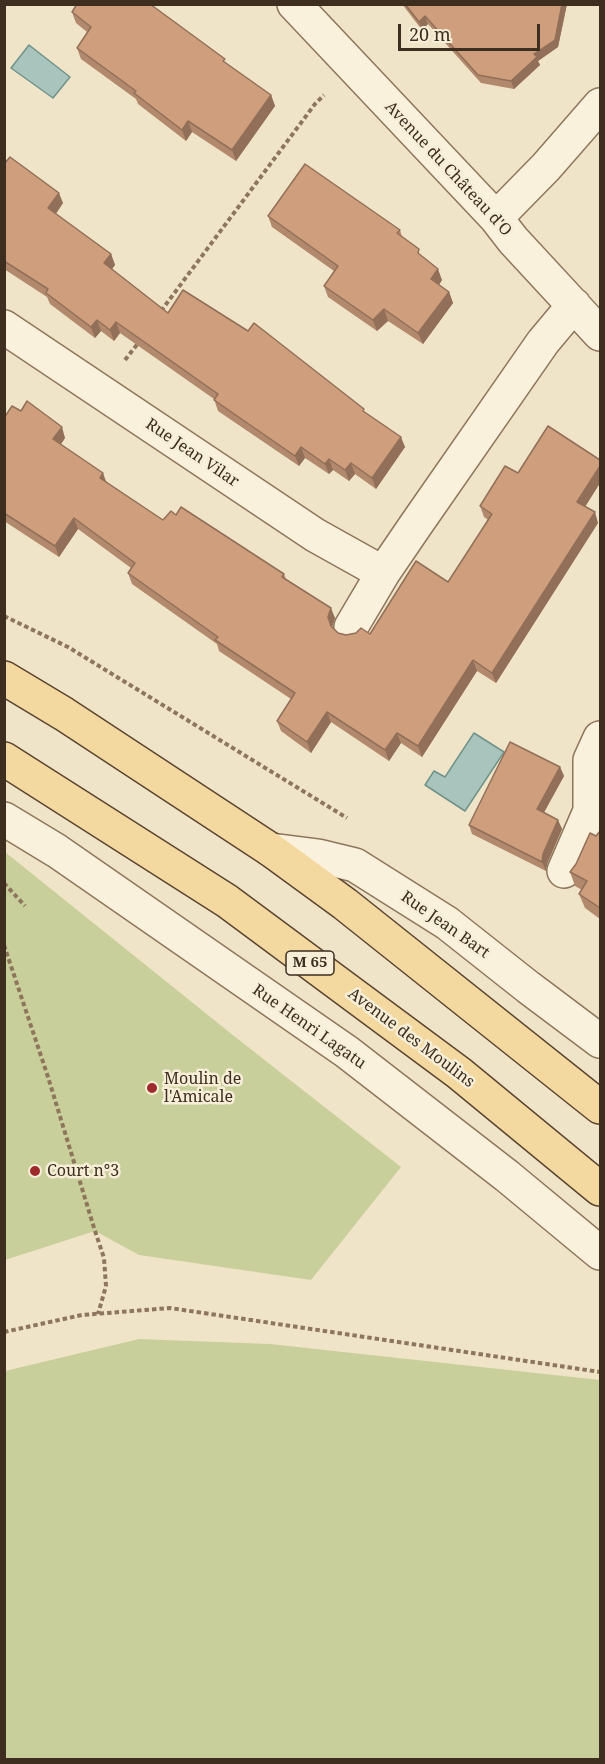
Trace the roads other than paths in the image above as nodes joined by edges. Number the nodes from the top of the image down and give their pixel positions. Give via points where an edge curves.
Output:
1 (294, 4) edge
2 (600, 105) edge
3 (496, 218) junction
4 (574, 305) junction
5 (4, 327) edge
6 (600, 334) edge
7 (383, 573) junction
8 (351, 627) dead end
9 (4, 678) edge
10 (600, 738) edge
11 (4, 759) edge
12 (4, 819) edge
13 (271, 849) junction
14 (564, 871) dead end
15 (600, 1041) edge
16 (600, 1107) edge
17 (600, 1189) edge
18 (600, 1253) edge

1 - 3 street, Avenue du Château d'O
2 - 3 street
3 - 4 street, Avenue du Château d'O
4 - 6 street, Avenue du Château d'O
4 - 7 street via 543,342
5 - 7 street, Rue Jean Vilar via 315,536
7 - 8 street
9 - 13 main road
10 - 14 street via 590,760 590,811
11 - 17 main road, Avenue des Moulins / M 65 via 227,901 459,1073
12 - 18 street, Rue Henri Lagatu via 57,851 347,1052
13 - 15 street, Rue Jean Bart via 355,866 447,923
13 - 16 main road

